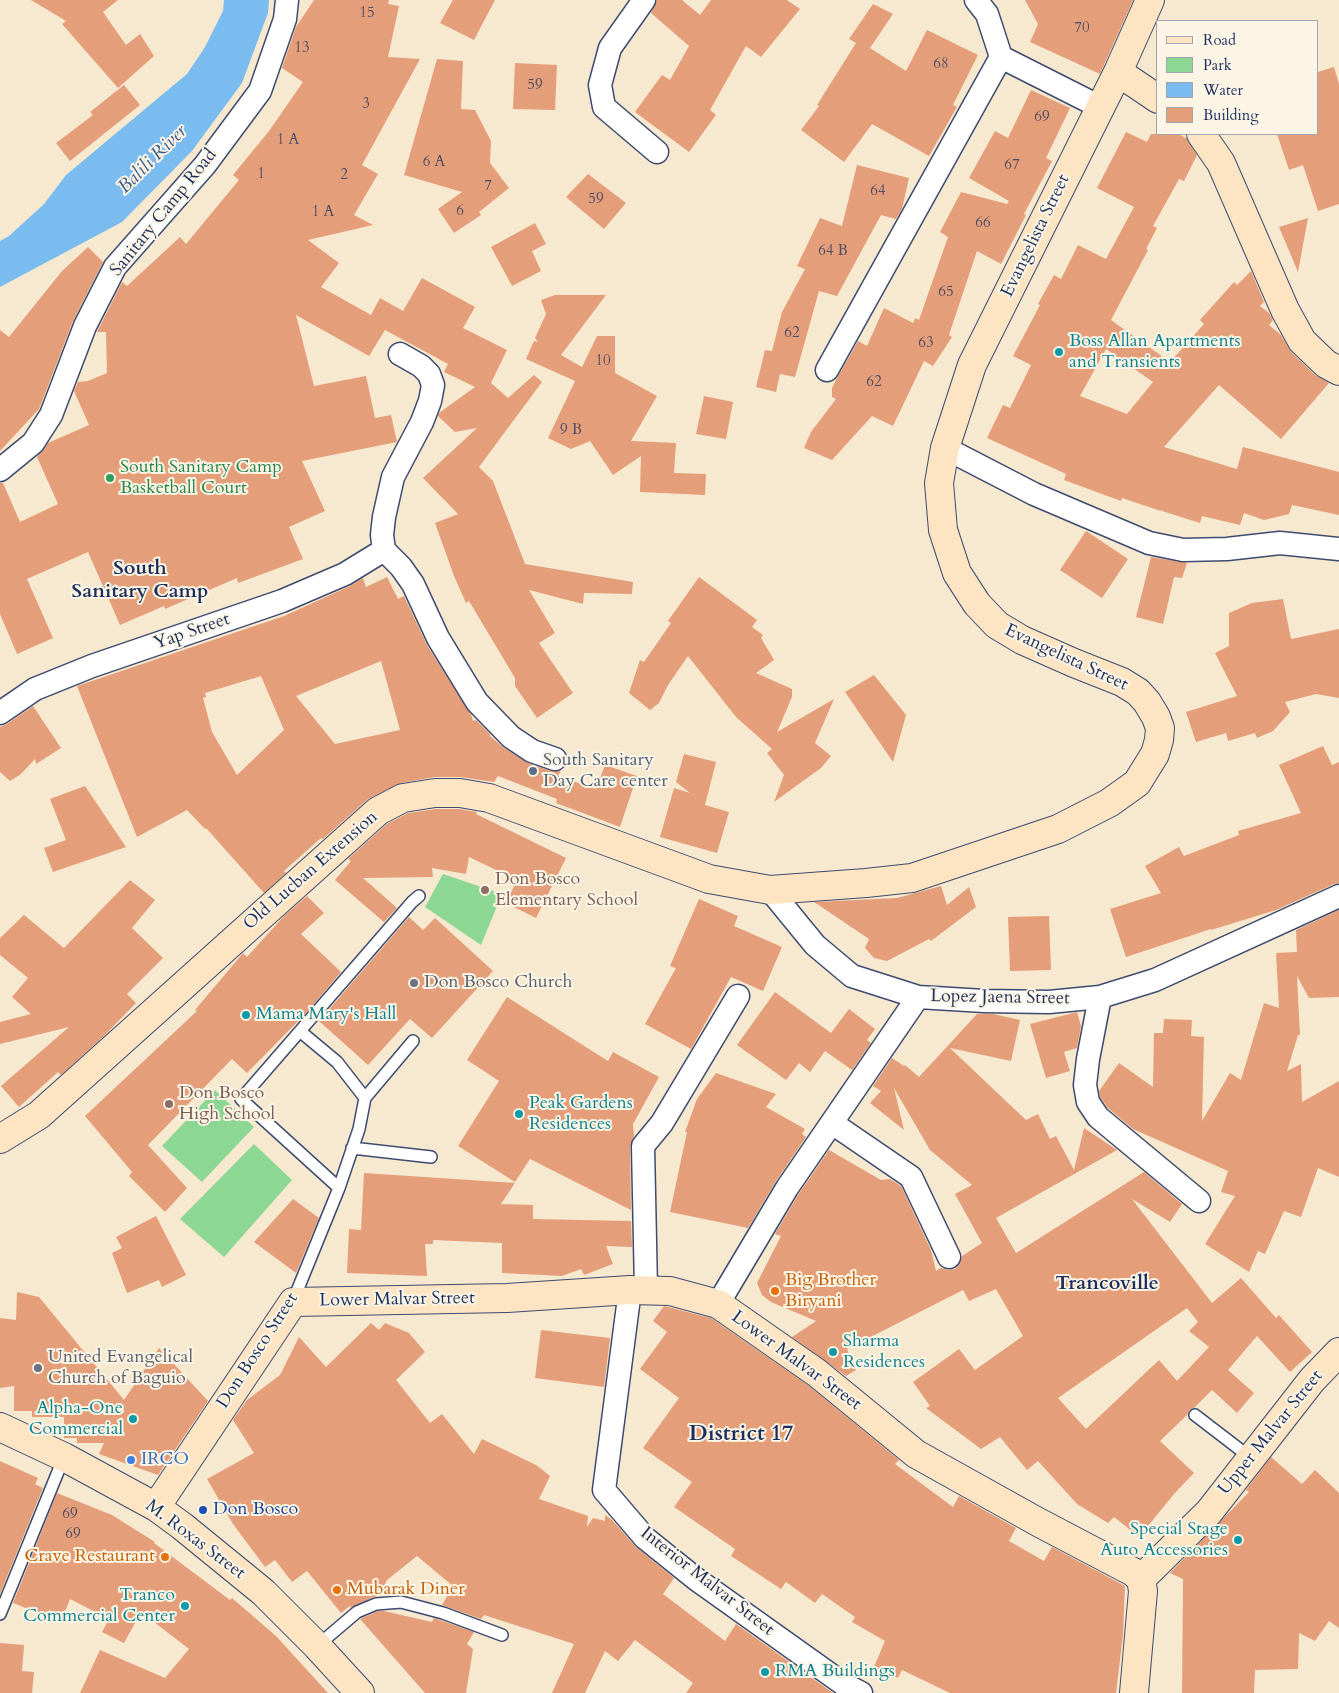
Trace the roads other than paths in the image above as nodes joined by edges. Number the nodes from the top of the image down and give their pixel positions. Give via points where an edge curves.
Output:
1 (287, 0) edge
2 (644, 0) edge
3 (976, 0) edge
4 (1150, 0) edge
5 (1001, 57) junction
6 (1118, 72) junction
7 (1156, 98) edge
8 (1100, 107) junction
9 (1202, 135) edge
10 (657, 152) dead end
11 (400, 354) dead end
12 (827, 370) dead end
13 (1339, 371) edge
14 (945, 448) junction
15 (0, 470) edge
16 (1339, 549) edge
17 (384, 550) junction
18 (0, 713) edge
19 (555, 760) dead end
20 (770, 890) junction
21 (419, 896) dead end
22 (1339, 896) edge
23 (738, 996) dead end
24 (918, 997) junction
25 (1100, 997) junction
26 (301, 1032) junction
27 (413, 1041) dead end
28 (365, 1098) junction
29 (832, 1123) junction
30 (0, 1139) edge
31 (352, 1148) junction
32 (431, 1156) dead end
33 (339, 1188) junction
34 (1198, 1201) dead end
35 (949, 1257) dead end
36 (638, 1290) junction
37 (293, 1302) junction
38 (718, 1304) junction
39 (1339, 1352) edge
40 (1195, 1415) dead end
41 (0, 1427) edge
42 (64, 1457) junction
43 (1250, 1458) junction
44 (156, 1507) junction
45 (1141, 1579) junction
46 (0, 1614) edge
47 (502, 1635) dead end
48 (317, 1646) junction
49 (360, 1693) edge
50 (860, 1693) edge
51 (1134, 1693) edge

1 - 15 street, Sanitary Camp Road via 285,19 260,91 205,165 115,267 85,326 51,415 33,443
2 - 10 street via 610,48 600,85 604,107
3 - 5 street via 987,14
4 - 6 street, Evangelista Street
5 - 8 street
5 - 12 street
6 - 7 street
6 - 8 street, Evangelista Street
8 - 14 street, Evangelista Street via 972,365
9 - 13 street via 1221,163 1285,310 1302,341 1326,364
11 - 17 street via 421,366 433,385 422,422 393,477 384,517
14 - 16 street via 1034,494 1149,543 1183,550 1280,543
14 - 20 street, Evangelista Street via 939,482 943,530 958,573 977,604 997,625 1022,640 1122,682 1138,692 1160,728 1155,754 1138,783 1109,803 1058,829 912,878
17 - 18 street, Yap Street via 345,574 282,601 92,666 35,689
17 - 19 street via 413,584 438,638 477,702 511,738
20 - 24 street, Lopez Jaena Street via 814,945 852,976
20 - 30 street, Old Lucban Extension via 709,879 490,798 436,793 403,798 378,811 38,1115
21 - 26 lane
22 - 25 street, Lopez Jaena Street via 1155,980
23 - 36 street, Interior Malvar Street via 662,1123 643,1146
24 - 25 street, Lopez Jaena Street via 1049,1002
24 - 29 street
25 - 34 street via 1088,1059 1088,1102 1098,1117
26 - 28 lane via 337,1062
26 - 33 lane via 241,1099
27 - 28 lane, Don Bosco Street
28 - 31 lane, Don Bosco Street
29 - 35 street via 911,1177
29 - 38 street via 788,1188
31 - 32 lane
31 - 33 lane, Don Bosco Street
33 - 37 lane, Don Bosco Street
36 - 37 street, Lower Malvar Street via 507,1298
36 - 38 street, Lower Malvar Street via 670,1291
36 - 50 street, Interior Malvar Street via 604,1490 644,1538 696,1579
37 - 44 street, Don Bosco Street
38 - 45 street, Lower Malvar Street via 817,1373 916,1454
39 - 43 street, Upper Malvar Street via 1312,1380
40 - 43 lane
41 - 42 street, M. Roxas Street
42 - 44 street, M. Roxas Street
42 - 46 lane
43 - 45 street, Upper Malvar Street via 1209,1512
44 - 48 street, M. Roxas Street via 263,1592
45 - 51 street via 1143,1591
47 - 48 lane via 443,1613 400,1602 376,1604 357,1612
48 - 49 street, M. Roxas Street

